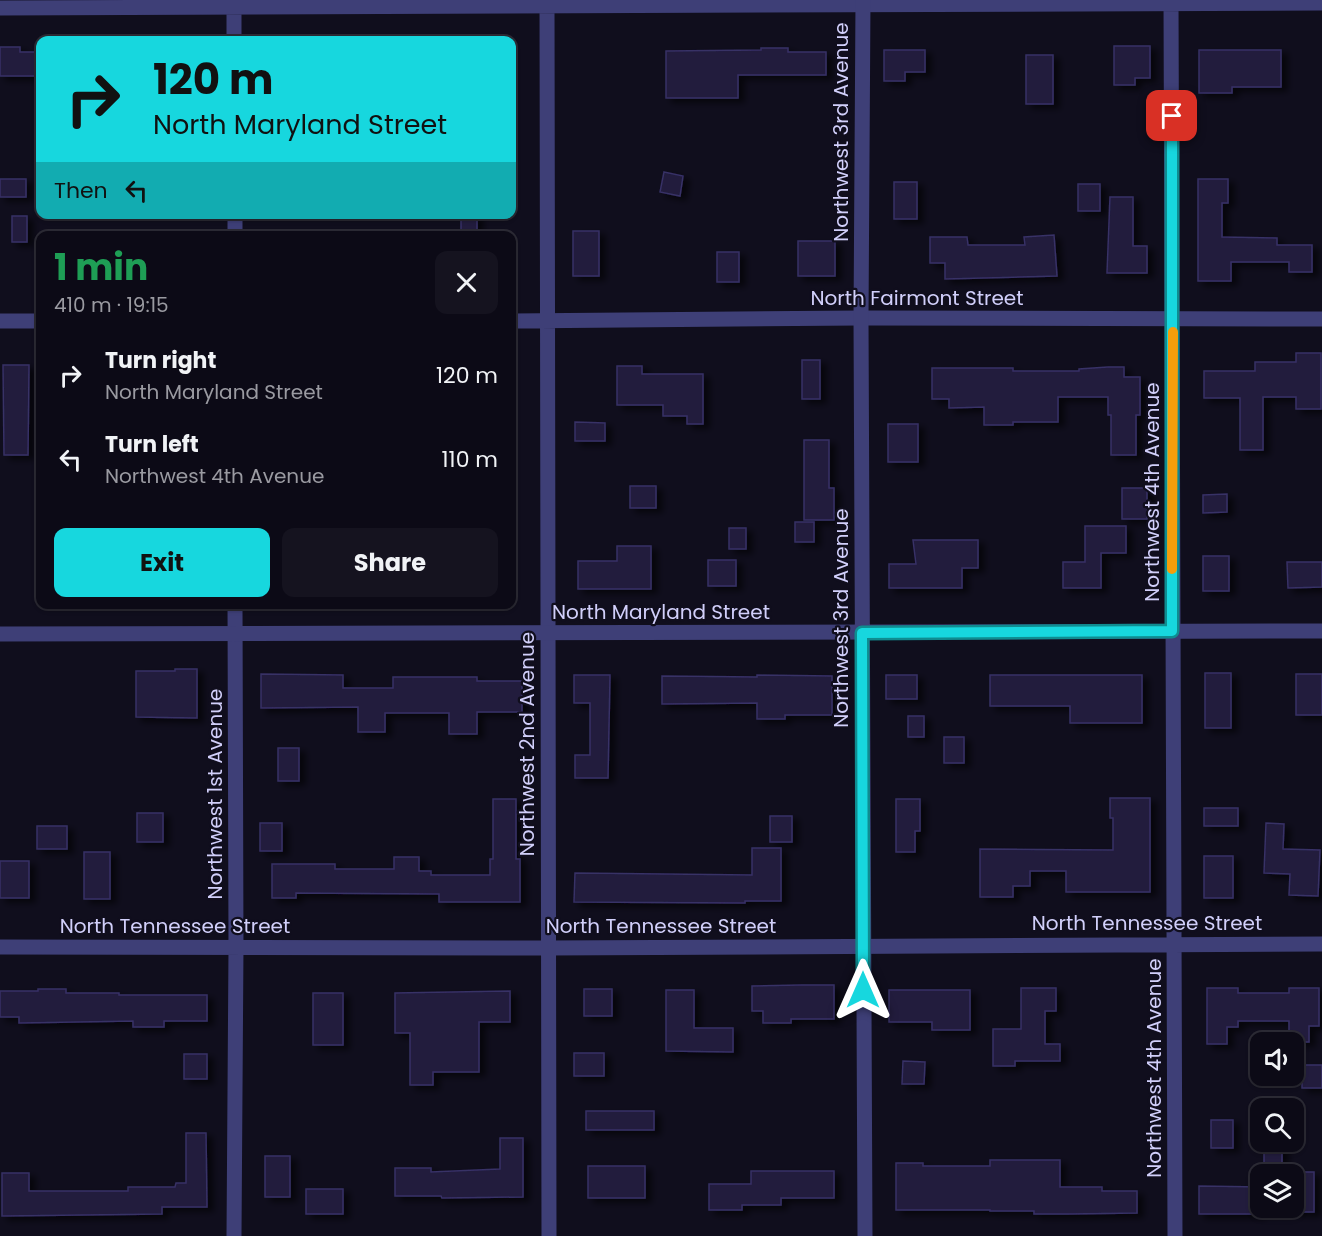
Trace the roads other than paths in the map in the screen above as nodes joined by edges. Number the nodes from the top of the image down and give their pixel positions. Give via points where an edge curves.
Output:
1 (863, 2) edge
2 (1171, 2) edge
3 (547, 3) edge
4 (1322, 3) edge
5 (234, 4) edge
6 (0, 8) edge
7 (234, 36) edge
8 (861, 318) junction
9 (1173, 318) junction
10 (1322, 319) edge
11 (0, 321) edge
12 (36, 321) edge
13 (516, 321) edge
14 (547, 321) junction
15 (235, 609) edge
16 (1172, 631) junction
17 (1322, 631) edge
18 (235, 633) junction
19 (862, 633) junction
20 (0, 634) edge
21 (548, 634) junction
22 (1174, 944) junction
23 (1322, 944) edge
24 (862, 946) junction
25 (0, 947) edge
26 (236, 947) junction
27 (548, 948) junction
28 (234, 1236) edge
29 (549, 1236) edge
30 (865, 1236) edge
31 (1175, 1236) edge

1 - 2 street
1 - 3 street
1 - 8 street, Northwest 3rd Avenue
2 - 4 street
2 - 9 street, Northwest 4th Avenue
3 - 5 street
3 - 14 street, Northwest 2nd Avenue
5 - 6 street
5 - 7 street
8 - 9 street, North Fairmont Street
8 - 14 street, North Fairmont Street
8 - 19 street, Northwest 3rd Avenue
9 - 10 street, North Fairmont Street
9 - 16 street, Northwest 4th Avenue
11 - 12 street
13 - 14 street, North Fairmont Street
14 - 21 street, Northwest 2nd Avenue
15 - 18 street, Northwest 1st Avenue
16 - 17 street, North Maryland Street
16 - 19 street, North Maryland Street
16 - 22 street, Northwest 4th Avenue
18 - 20 street, North Maryland Street
18 - 21 street, North Maryland Street
18 - 26 street, Northwest 1st Avenue
19 - 21 street, North Maryland Street
19 - 24 street, Northwest 3rd Avenue
21 - 27 street, Northwest 2nd Avenue
22 - 23 street, North Tennessee Street
22 - 24 street, North Tennessee Street
22 - 31 street, Northwest 4th Avenue
24 - 27 street, North Tennessee Street
24 - 30 street, Northwest 3rd Avenue
25 - 26 street, North Tennessee Street
26 - 27 street, North Tennessee Street
26 - 28 street, Northwest 1st Avenue
27 - 29 street, Northwest 2nd Avenue

